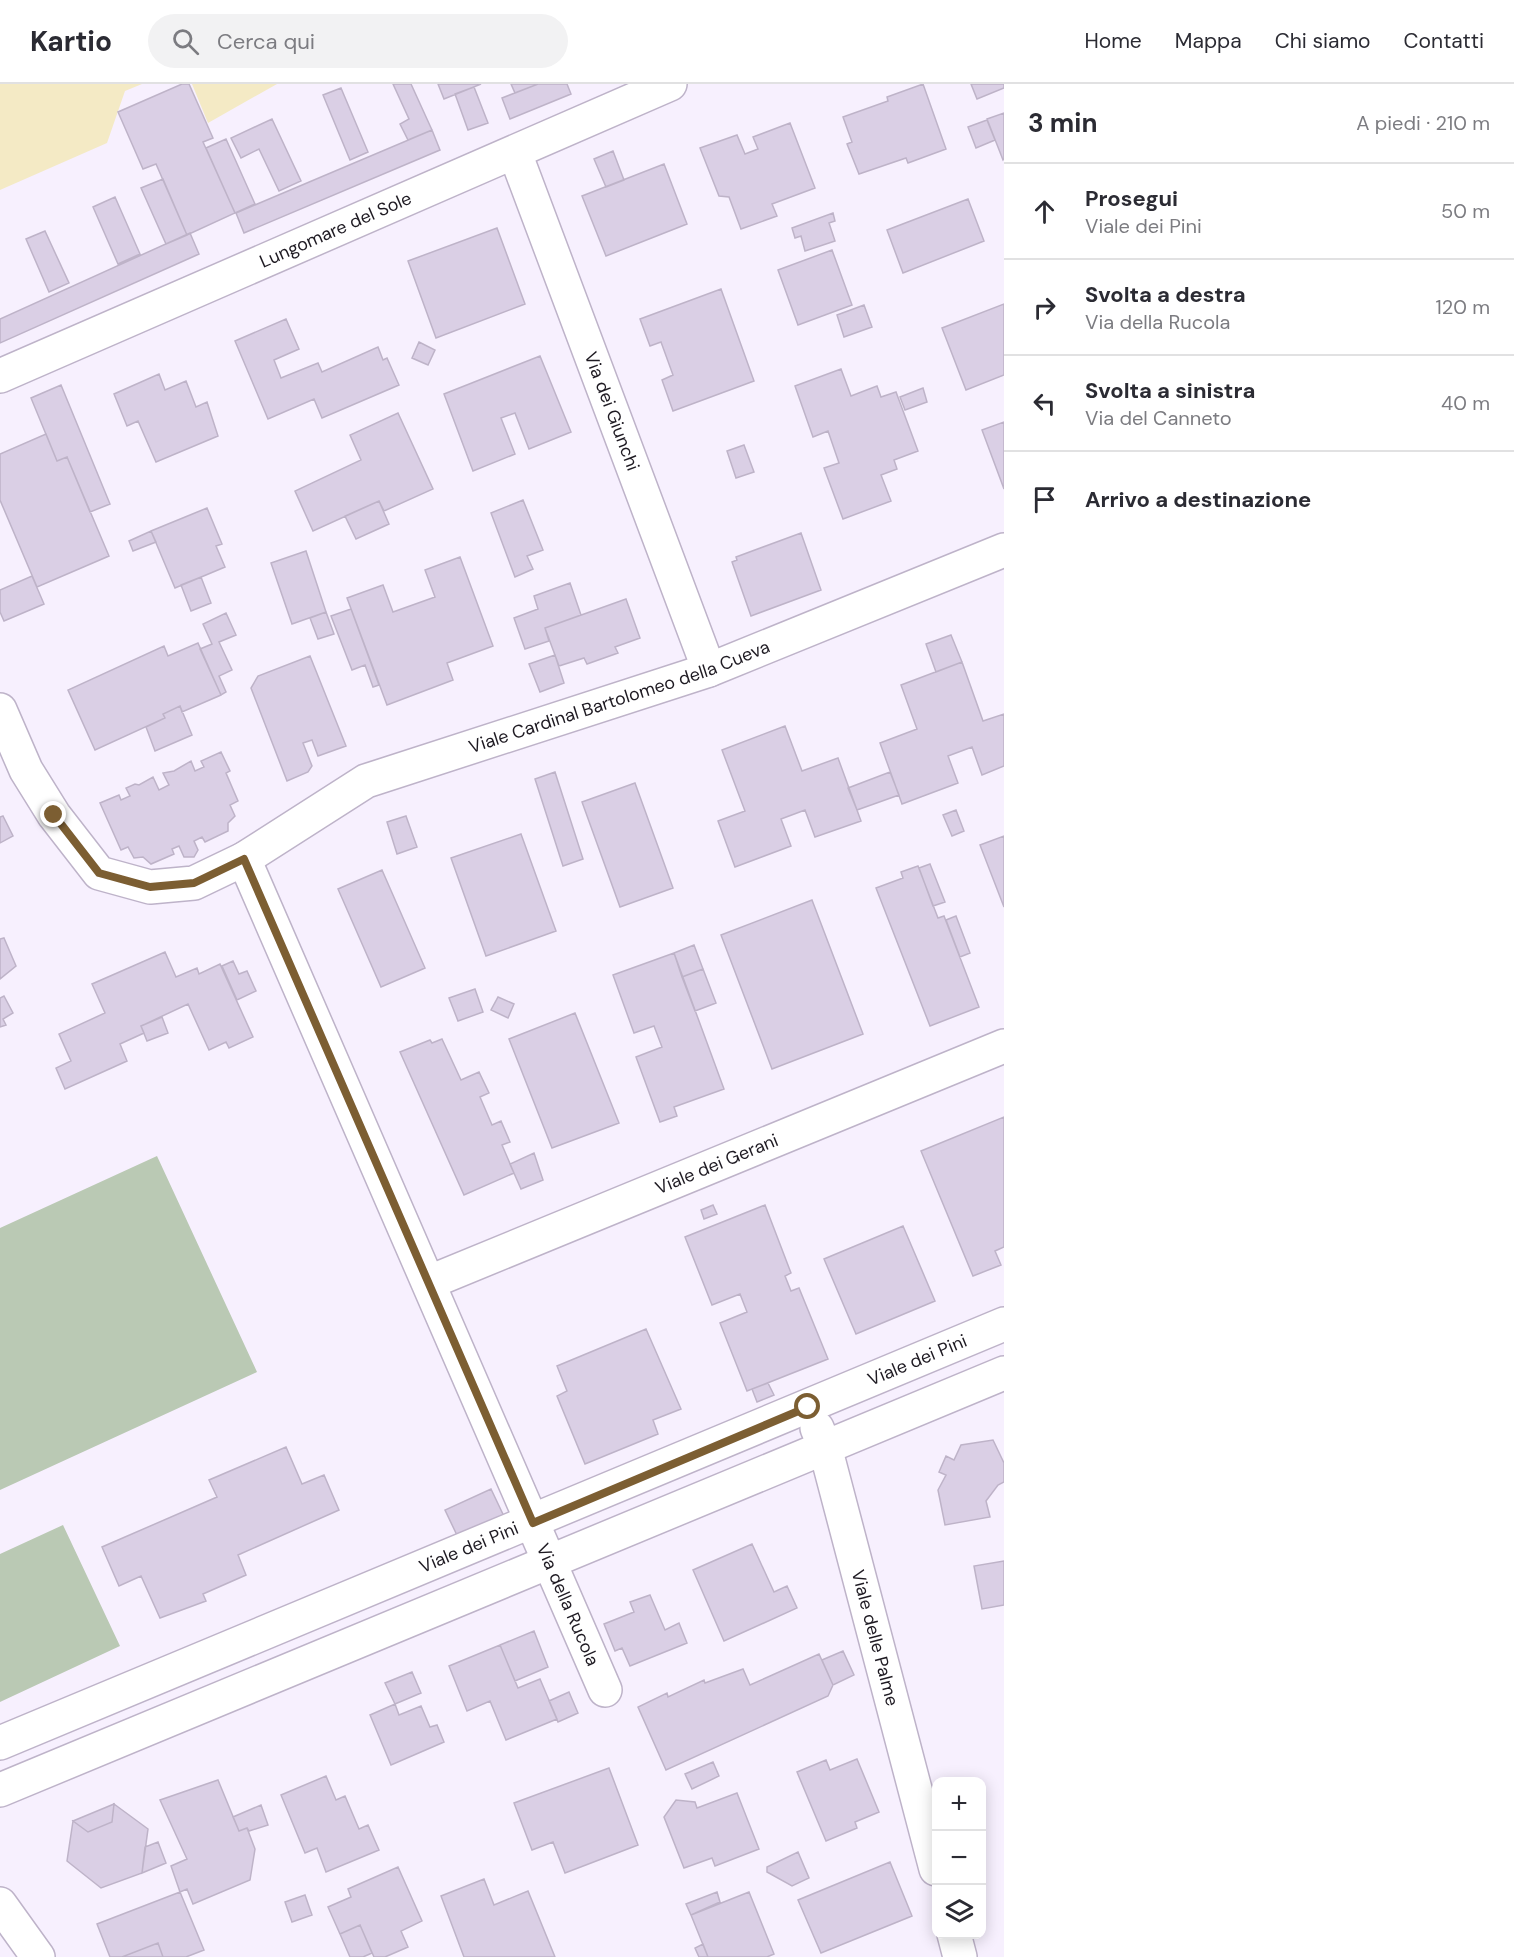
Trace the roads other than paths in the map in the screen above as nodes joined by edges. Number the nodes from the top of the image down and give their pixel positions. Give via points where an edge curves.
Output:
1 (670, 84) edge
2 (515, 153) junction
3 (0, 376) edge
4 (1004, 550) edge
5 (709, 670) junction
6 (0, 710) edge
7 (244, 859) junction
8 (1004, 1046) edge
9 (430, 1282) junction
10 (1004, 1324) edge
11 (1004, 1373) edge
12 (808, 1407) junction
13 (825, 1447) junction
14 (533, 1523) junction
15 (549, 1562) junction
16 (605, 1690) dead end
17 (0, 1743) edge
18 (0, 1790) edge
19 (932, 1854) edge
20 (0, 1904) edge
21 (955, 1939) edge
22 (38, 1957) edge
23 (960, 1957) edge

1 - 2 street, Lungomare del Sole
2 - 3 street, Lungomare del Sole
2 - 5 street, Via dei Giunchi
4 - 5 street, Viale Cardinal Bartolomeo della Cueva
5 - 7 street, Viale Cardinal Bartolomeo della Cueva via 366,781
6 - 7 street, Viale Cardinal Bartolomeo della Cueva via 26,770 54,815 99,873 150,887 194,883
7 - 9 street, Via della Rucola
8 - 9 street, Viale dei Gerani
9 - 14 street, Via della Rucola
10 - 12 street, Viale dei Pini
11 - 13 street
12 - 13 street, Viale delle Palme
12 - 14 street, Viale dei Pini
13 - 15 street
13 - 19 street, Viale delle Palme
14 - 15 street, Via della Rucola
14 - 17 street, Viale dei Pini
15 - 16 street, Via della Rucola
15 - 18 street
20 - 22 street
21 - 23 street

